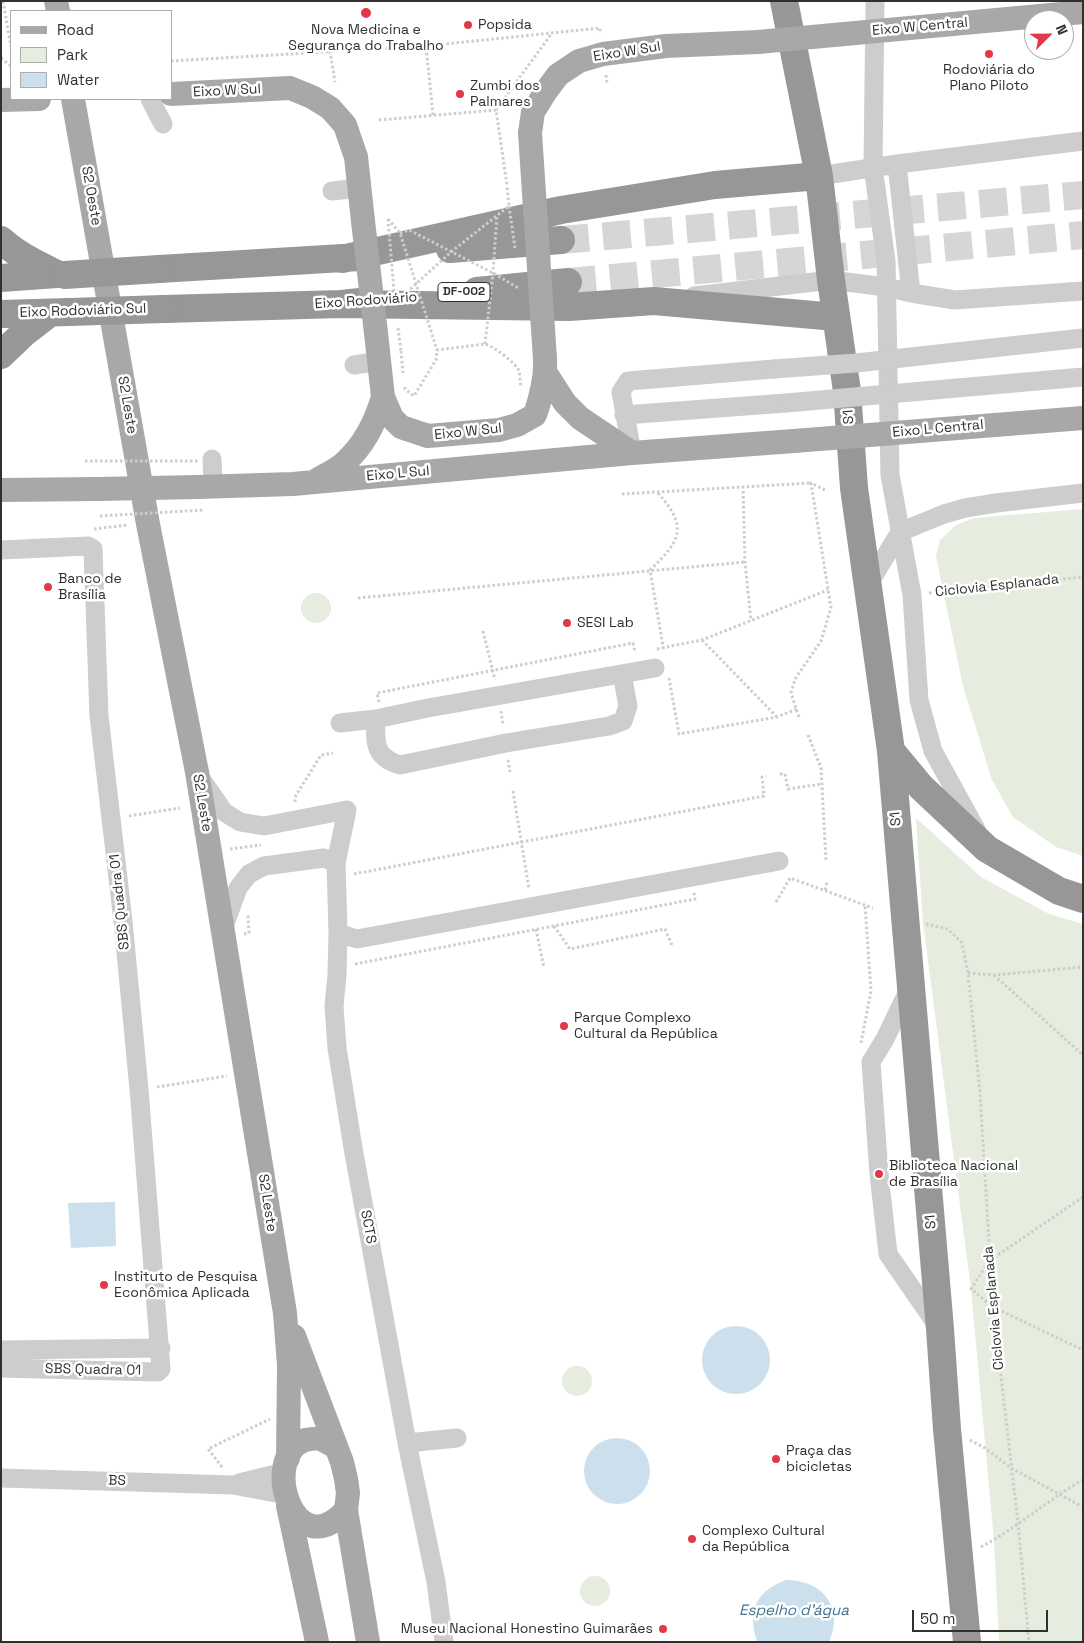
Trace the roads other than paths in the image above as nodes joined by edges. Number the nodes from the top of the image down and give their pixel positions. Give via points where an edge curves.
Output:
1 (784, 1) edge
2 (875, 1) edge
3 (1083, 12) edge
4 (758, 42) joint
5 (172, 94) edge
6 (73, 100) edge
7 (151, 100) edge
8 (163, 124) dead end
9 (1083, 141) edge
10 (897, 164) junction
11 (873, 167) junction
12 (819, 176) junction
13 (360, 188) junction
14 (332, 191) dead end
15 (1, 240) edge
16 (560, 240) tunnel mouth
17 (342, 259) junction
18 (61, 275) junction
19 (1, 278) edge
20 (831, 280) junction
21 (568, 282) tunnel mouth
22 (886, 287) junction
23 (1083, 290) edge
24 (108, 294) joint
25 (911, 294) junction
26 (654, 300) junction
27 (341, 304) junction
28 (164, 309) joint
29 (60, 312) junction
30 (1, 314) edge
31 (836, 317) junction
32 (1083, 338) edge
33 (1, 355) edge
34 (379, 362) junction
35 (354, 365) dead end
36 (545, 366) junction
37 (1083, 377) edge
38 (383, 397) junction
39 (624, 415) junction
40 (1083, 418) edge
41 (794, 441) joint
42 (632, 453) junction
43 (204, 460) road end
44 (313, 482) junction
45 (1, 490) edge
46 (1083, 493) edge
47 (205, 494) junction
48 (900, 532) junction
49 (1, 550) edge
50 (868, 585) junction
51 (661, 663) road end
52 (622, 674) junction
53 (378, 713) junction
54 (340, 723) dead end
55 (890, 751) junction
56 (196, 772) junction
57 (987, 849) junction
58 (779, 861) dead end
59 (336, 863) junction
60 (1083, 899) edge
61 (233, 932) junction
62 (338, 932) junction
63 (911, 986) junction
64 (285, 1313) junction
65 (940, 1329) junction
66 (161, 1348) junction
67 (1, 1350) edge
68 (1, 1368) edge
69 (457, 1438) dead end
70 (407, 1443) junction
71 (334, 1446) junction
72 (286, 1465) junction
73 (229, 1477) junction
74 (1, 1478) edge
75 (287, 1501) junction
76 (346, 1510) junction
77 (317, 1642) edge
78 (368, 1642) edge
79 (444, 1642) edge
80 (967, 1642) edge

1 - 12 highway, S1
2 - 11 street
3 - 4 main road, Eixo W Central, bridge
4 - 36 main road, Eixo W Sul, bridge via 666,46 579,60 558,75 533,112 530,132
5 - 13 main road, Eixo W Sul via 290,88 312,96 330,108 345,125 356,157
6 - 24 main road, S2 Oeste
7 - 8 street
9 - 10 street
10 - 11 street
10 - 25 street
11 - 12 street
11 - 22 street via 886,261
12 - 17 highway via 715,185 561,210
12 - 20 highway, S1
13 - 14 street
13 - 34 main road, Eixo W Sul, bridge
15 - 18 highway via 25,258
16 - 17 highway
17 - 18 highway, bridge
18 - 19 highway
20 - 22 street
20 - 26 street
20 - 31 highway, S1
21 - 27 highway, Eixo Rodoviário / DF-002
22 - 25 street
22 - 48 street via 890,475
23 - 25 street via 955,300
24 - 56 main road, S2 Leste
26 - 27 highway via 569,307
26 - 31 highway
27 - 28 highway, Eixo Rodoviário / DF-002
28 - 29 highway, Eixo Rodoviário Sul / DF-002, bridge
29 - 30 highway, Eixo Rodoviário Sul / DF-002
29 - 33 highway via 24,333
31 - 50 highway, S1
32 - 39 street, bridge via 856,363 628,381 620,392
34 - 35 street
34 - 38 main road, Eixo W Sul
36 - 38 main road, Eixo W Sul via 535,415 499,430 428,436 412,432 392,418
36 - 42 main road via 566,403 580,418
37 - 39 street, bridge
38 - 44 main road via 364,442 342,464
39 - 42 street
40 - 41 main road, Eixo L Central, bridge
41 - 42 main road, Eixo L Sul
42 - 44 main road, Eixo L Sul
43 - 47 street
44 - 47 main road, Eixo L Sul
45 - 47 main road, Eixo L Sul, bridge via 98,489
46 - 48 street via 965,508
48 - 50 street
48 - 57 street via 912,595 919,700 933,751
49 - 66 street, SBS Quadra 01 via 88,546 93,549 100,716 134,1040
50 - 55 highway, S1
51 - 52 street
52 - 53 street via 428,708
52 - 53 street via 628,706 623,721 400,765 388,762 380,752 375,739
53 - 54 street
55 - 57 highway via 921,787
55 - 63 highway, S1
56 - 59 street, SCTS via 224,812 240,822 264,826 347,810
56 - 61 main road, S2 Leste
57 - 60 highway via 1059,892
58 - 62 street via 358,939
59 - 61 street via 324,858 264,866 249,874 238,888
59 - 62 street, SCTS
61 - 64 main road, S2 Leste
62 - 70 street, SCTS via 334,1006 337,1048
63 - 65 highway, S1
63 - 65 street via 871,1062 879,1174 888,1254
64 - 71 main road, S2 Leste
64 - 72 main road, S2 Leste via 288,1365
65 - 80 highway, S1
66 - 67 street, SBS Quadra 01
66 - 68 street, SBS Quadra 01 via 162,1369 158,1372
69 - 70 street
70 - 79 street, SCTS via 436,1582
71 - 72 main road via 311,1438 298,1443
71 - 76 main road via 346,1479
72 - 73 street, BS
72 - 75 main road
73 - 74 street, BS
73 - 75 street, BS
75 - 76 main road via 299,1520 315,1527 338,1520
75 - 77 main road
76 - 78 main road

